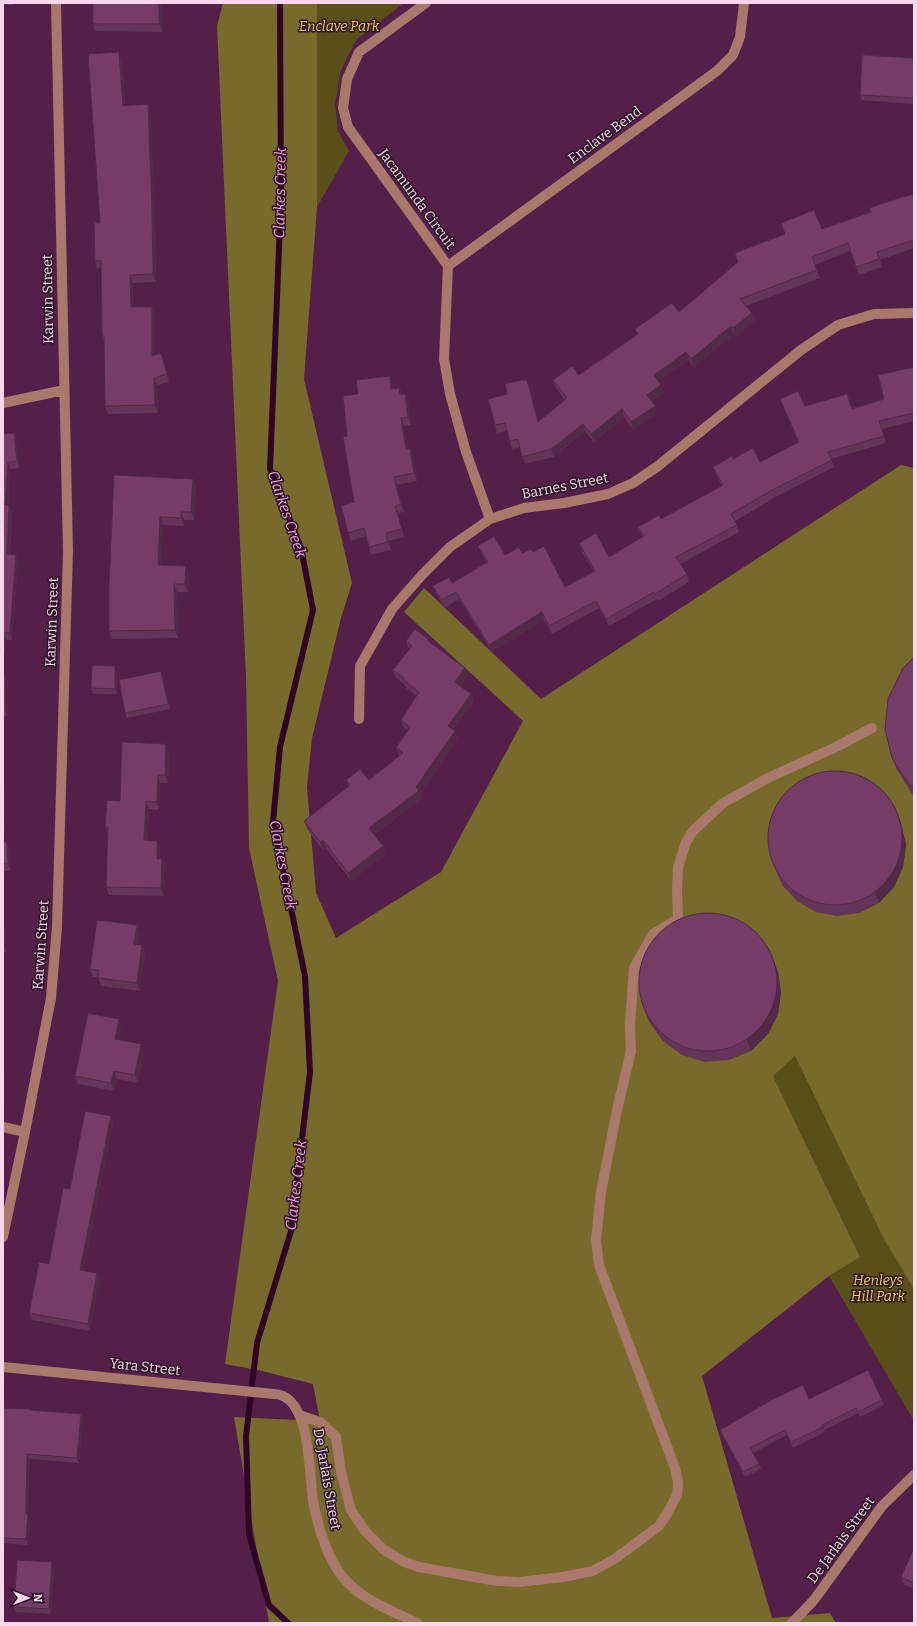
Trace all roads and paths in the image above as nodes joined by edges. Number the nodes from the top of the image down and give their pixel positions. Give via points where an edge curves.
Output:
1 (56, 3) edge
2 (426, 3) edge
3 (744, 3) edge
4 (448, 266) junction
5 (914, 313) edge
6 (64, 390) junction
7 (3, 403) edge
8 (490, 518) junction
9 (359, 719) dead end
10 (872, 728) dead end
11 (3, 1127) edge
12 (25, 1132) junction
13 (3, 1237) edge
14 (3, 1367) edge
15 (279, 1395) joint
16 (299, 1414) junction
17 (914, 1475) edge
18 (417, 1623) edge
19 (792, 1623) edge

1 - 6 street, Karwin Street
2 - 4 street, Jacamunda Circuit via 359,52 347,79 343,108 348,127
3 - 4 street, Enclave Bend via 740,37 733,55 717,71
4 - 8 street, Jacamunda Circuit via 444,359 450,394 466,452
5 - 8 street, Barnes Street via 874,314 838,325 801,350 658,466 633,483 608,494 524,508
6 - 7 street
6 - 12 street, Karwin Street via 68,551 57,926 51,998
8 - 9 street, Barnes Street via 450,548 392,609 360,666
10 - 16 street via 768,778 723,803 693,831 686,842 678,868 678,919 653,934 634,968 630,1051 601,1192 596,1240 599,1265 675,1468 677,1495 659,1526 616,1558 593,1571 564,1577 519,1582 497,1581 419,1567 391,1555 365,1531 351,1510 341,1472 336,1437 320,1422
11 - 12 street
12 - 13 street, Karwin Street
14 - 15 street, Yara Street
15 - 16 street, De Jarlais Street via 293,1404
16 - 18 street, De Jarlais Street via 305,1430 318,1525 338,1571 367,1599
17 - 19 street, De Jarlais Street via 882,1506 814,1600

